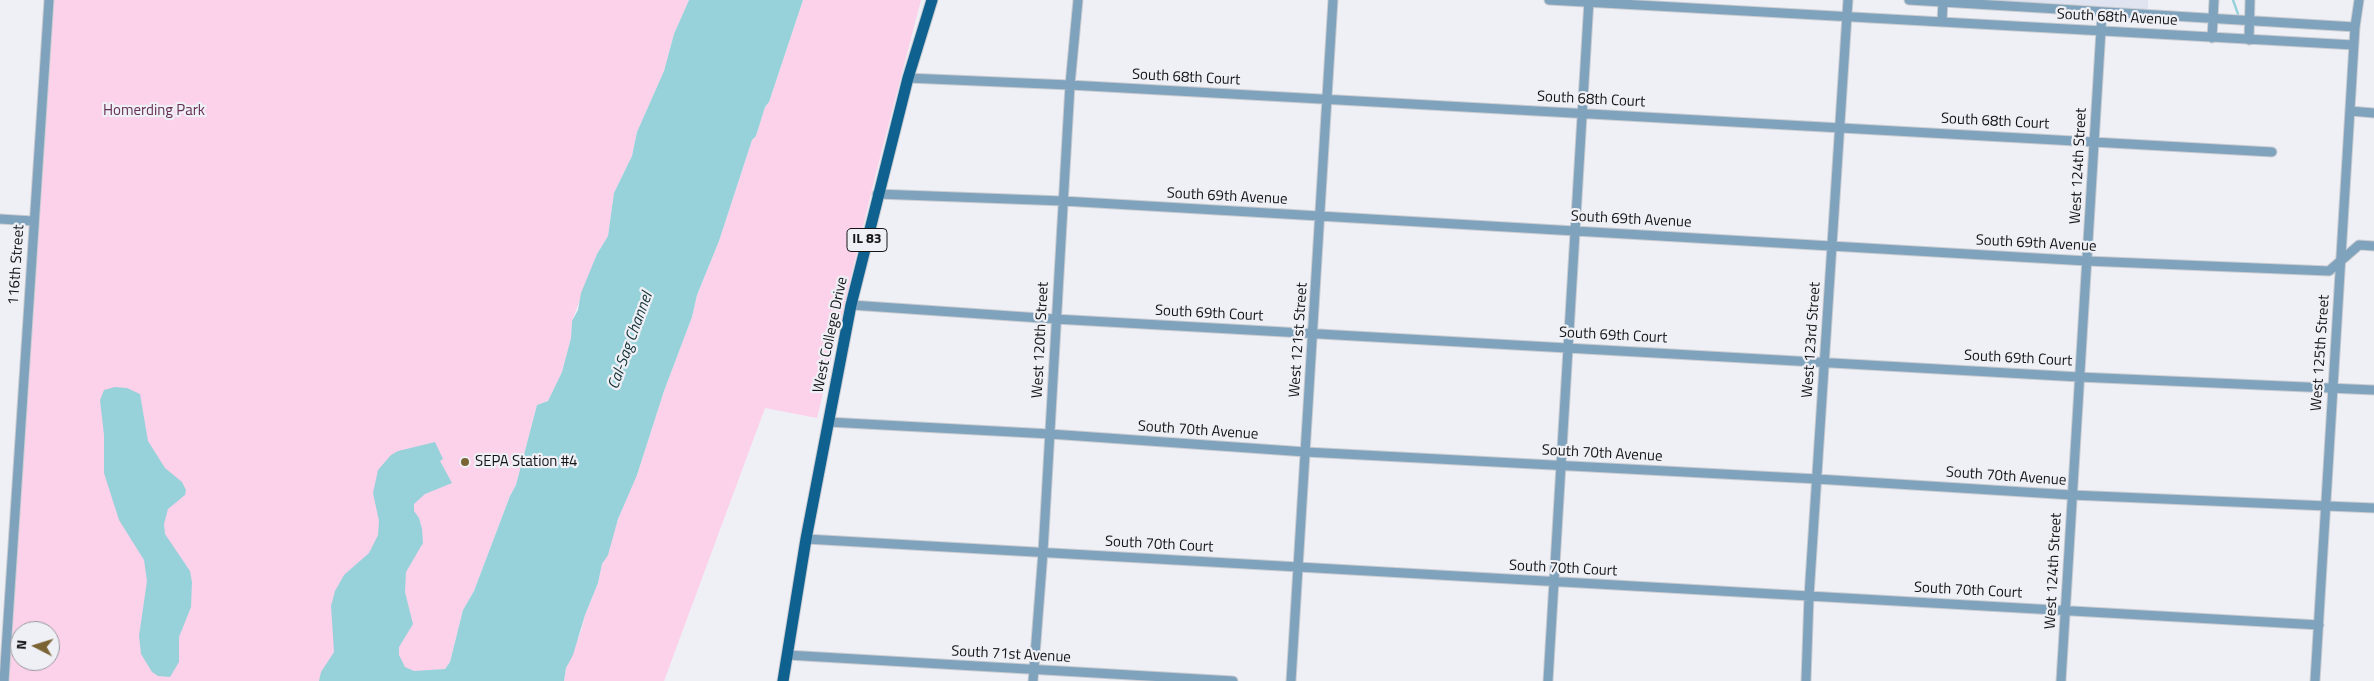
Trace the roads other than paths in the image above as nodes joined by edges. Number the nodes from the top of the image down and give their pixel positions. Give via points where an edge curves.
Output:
1 (49, 0) edge
2 (932, 0) edge
3 (1078, 0) edge
4 (1333, 0) edge
5 (1549, 0) edge
6 (1848, 0) edge
7 (1909, 0) edge
8 (2214, 0) edge
9 (2250, 0) edge
10 (2359, 0) edge
11 (1589, 1) edge
12 (1943, 1) edge
13 (2102, 13) junction
14 (1847, 17) junction
15 (2213, 17) junction
16 (2249, 20) junction
17 (1942, 22) junction
18 (2355, 27) junction
19 (2101, 30) junction
20 (2212, 38) junction
21 (2249, 40) junction
22 (2354, 45) junction
23 (908, 78) junction
24 (1070, 85) junction
25 (1327, 99) junction
26 (2350, 111) junction
27 (1584, 113) junction
28 (2374, 113) edge
29 (1839, 128) junction
30 (2094, 141) junction
31 (2272, 152) dead end
32 (878, 194) junction
33 (1063, 201) junction
34 (1320, 216) junction
35 (0, 219) edge
36 (33, 221) junction
37 (1577, 231) junction
38 (1831, 245) junction
39 (2374, 246) edge
40 (2086, 261) junction
41 (2341, 262) junction
42 (851, 305) junction
43 (1055, 319) junction
44 (1313, 334) junction
45 (1569, 348) junction
46 (1824, 362) junction
47 (2079, 377) junction
48 (2333, 388) junction
49 (2374, 390) edge
50 (828, 422) junction
51 (1050, 434) junction
52 (1306, 452) junction
53 (1561, 465) junction
54 (1817, 479) junction
55 (2072, 495) junction
56 (2326, 505) junction
57 (2374, 508) edge
58 (806, 538) junction
59 (1043, 552) junction
60 (1298, 567) junction
61 (1555, 582) junction
62 (1809, 596) junction
63 (2065, 610) junction
64 (4, 612) edge
65 (2319, 625) junction
66 (787, 655) junction
67 (1034, 670) junction
68 (4, 681) edge
69 (783, 681) edge
70 (1033, 681) edge
71 (1233, 681) edge
72 (1291, 681) edge
73 (1548, 681) edge
74 (1806, 681) edge
75 (2061, 681) edge
76 (2315, 681) edge

1 - 36 street, 116th Street
2 - 23 main road, West College Drive / IL 83
3 - 24 street, West 120th Street
4 - 25 street, West 121st Street
5 - 11 street, South 68th Avenue
6 - 14 street, West 123rd Street
7 - 12 street
8 - 15 street
9 - 16 street
10 - 18 street, West 125th Street
11 - 14 street, South 68th Avenue
11 - 27 street
12 - 13 street
12 - 17 street
13 - 15 street
13 - 19 street, West 124th Street
14 - 17 street, South 68th Avenue
14 - 29 street, West 123rd Street
15 - 16 street
15 - 20 street
16 - 18 street
16 - 21 street
17 - 19 street, South 68th Avenue
18 - 22 street, West 125th Street
19 - 20 street, South 68th Avenue
19 - 30 street, West 124th Street
20 - 21 street, South 68th Avenue
21 - 22 street, South 68th Avenue
22 - 26 street, West 125th Street
23 - 24 street, South 68th Court
23 - 32 main road, West College Drive / IL 83
24 - 25 street, South 68th Court
24 - 33 street, West 120th Street
25 - 27 street, South 68th Court
25 - 34 street, West 121st Street
26 - 28 street
26 - 41 street, West 125th Street
27 - 29 street, South 68th Court
27 - 37 street
29 - 30 street, South 68th Court
29 - 38 street, West 123rd Street
30 - 31 street, South 68th Court
30 - 40 street, West 124th Street
32 - 33 street, South 69th Avenue
32 - 42 main road, West College Drive / IL 83
33 - 34 street, South 69th Avenue
33 - 43 street, West 120th Street
34 - 37 street, South 69th Avenue
34 - 44 street, West 121st Street
35 - 36 street
36 - 64 street, 116th Street
37 - 38 street, South 69th Avenue
37 - 45 street
38 - 40 street, South 69th Avenue
38 - 46 street, West 123rd Street
39 - 41 street, South 69th Avenue via 2359,246
40 - 41 street, South 69th Avenue via 2329,271
40 - 47 street, West 124th Street
41 - 48 street, West 125th Street
42 - 43 street, South 69th Court
42 - 50 main road, West College Drive / IL 83
43 - 44 street, South 69th Court
43 - 51 street, West 120th Street
44 - 45 street, South 69th Court
44 - 52 street, West 121st Street
45 - 46 street, South 69th Court
45 - 53 street
46 - 47 street, South 69th Court
46 - 54 street, West 123rd Street
47 - 48 street, South 69th Court
47 - 55 street, West 124th Street
48 - 49 street, South 69th Court
48 - 56 street, West 125th Street
50 - 51 street, South 70th Avenue
50 - 58 main road, West College Drive / IL 83
51 - 52 street, South 70th Avenue
51 - 59 street, West 120th Street
52 - 53 street, South 70th Avenue
52 - 60 street, West 121st Street
53 - 54 street, South 70th Avenue
53 - 61 street
54 - 55 street, South 70th Avenue
54 - 62 street, West 123rd Street
55 - 56 street, South 70th Avenue
55 - 63 street, West 124th Street
56 - 57 street, South 70th Avenue
56 - 65 street, West 125th Street
58 - 59 street, South 70th Court
58 - 66 main road, West College Drive / IL 83
59 - 60 street, South 70th Court
59 - 67 street, West 120th Street
60 - 61 street, South 70th Court
60 - 72 street, West 121st Street
61 - 62 street, South 70th Court
61 - 73 street
62 - 63 street, South 70th Court
62 - 74 street, West 123rd Street
63 - 65 street, South 70th Court
63 - 75 street, West 124th Street
64 - 68 street, 116th Street
65 - 76 street, West 125th Street
66 - 67 street, South 71st Avenue
66 - 69 main road, West College Drive / IL 83
67 - 70 street, West 120th Street
67 - 71 street, South 71st Avenue

